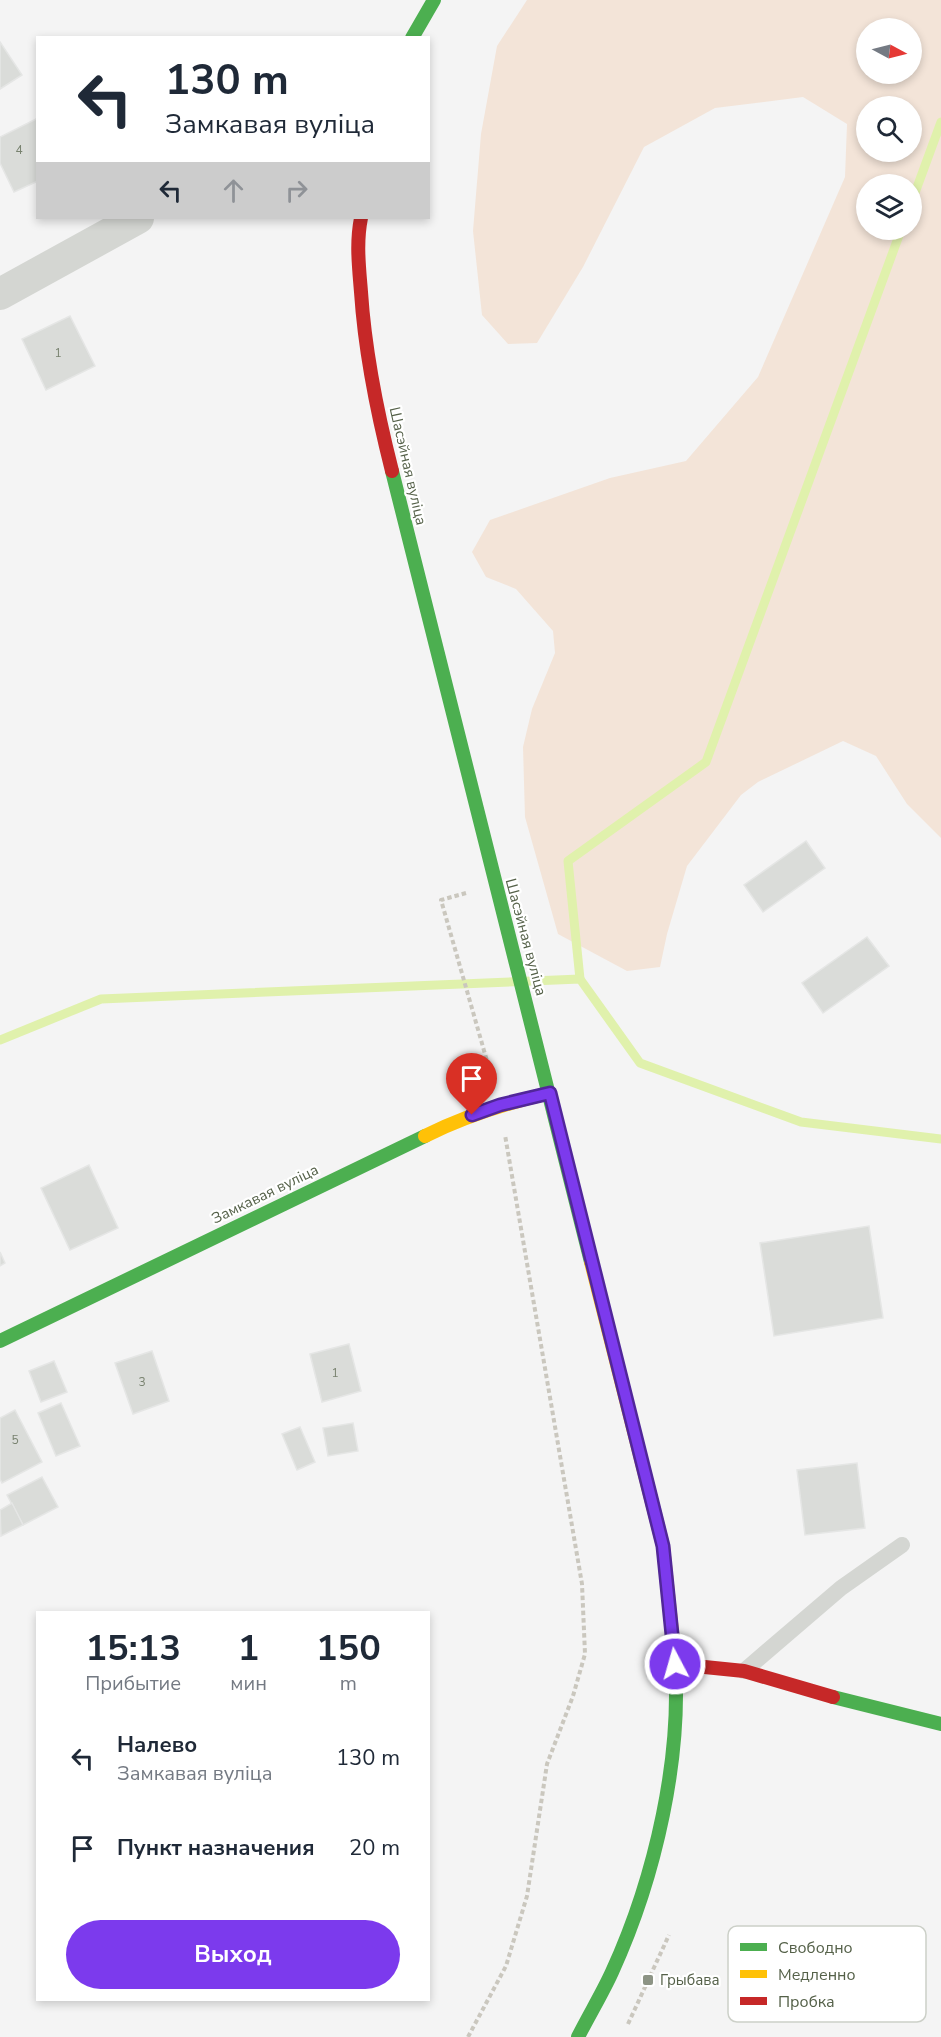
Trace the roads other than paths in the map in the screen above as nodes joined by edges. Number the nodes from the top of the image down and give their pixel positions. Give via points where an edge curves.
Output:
1 (434, 0) edge
2 (413, 36) edge
3 (136, 219) edge
4 (361, 219) edge
5 (0, 294) edge
6 (548, 1086) junction
7 (0, 1341) edge
8 (902, 1545) dead end
9 (675, 1664) junction
10 (744, 1671) junction
11 (941, 1724) edge
12 (578, 2037) edge

1 - 2 main road
3 - 5 street
4 - 6 main road, Шасэйная вуліца via 357,240 364,338 381,429
6 - 7 main road, Замкавая вуліца via 449,1124
6 - 9 main road, Шасэйная вуліца via 663,1546
8 - 10 lane via 841,1588
9 - 10 main road
9 - 12 main road, Шасэйная вуліца via 674,1742 653,1863 612,1972
10 - 11 main road

